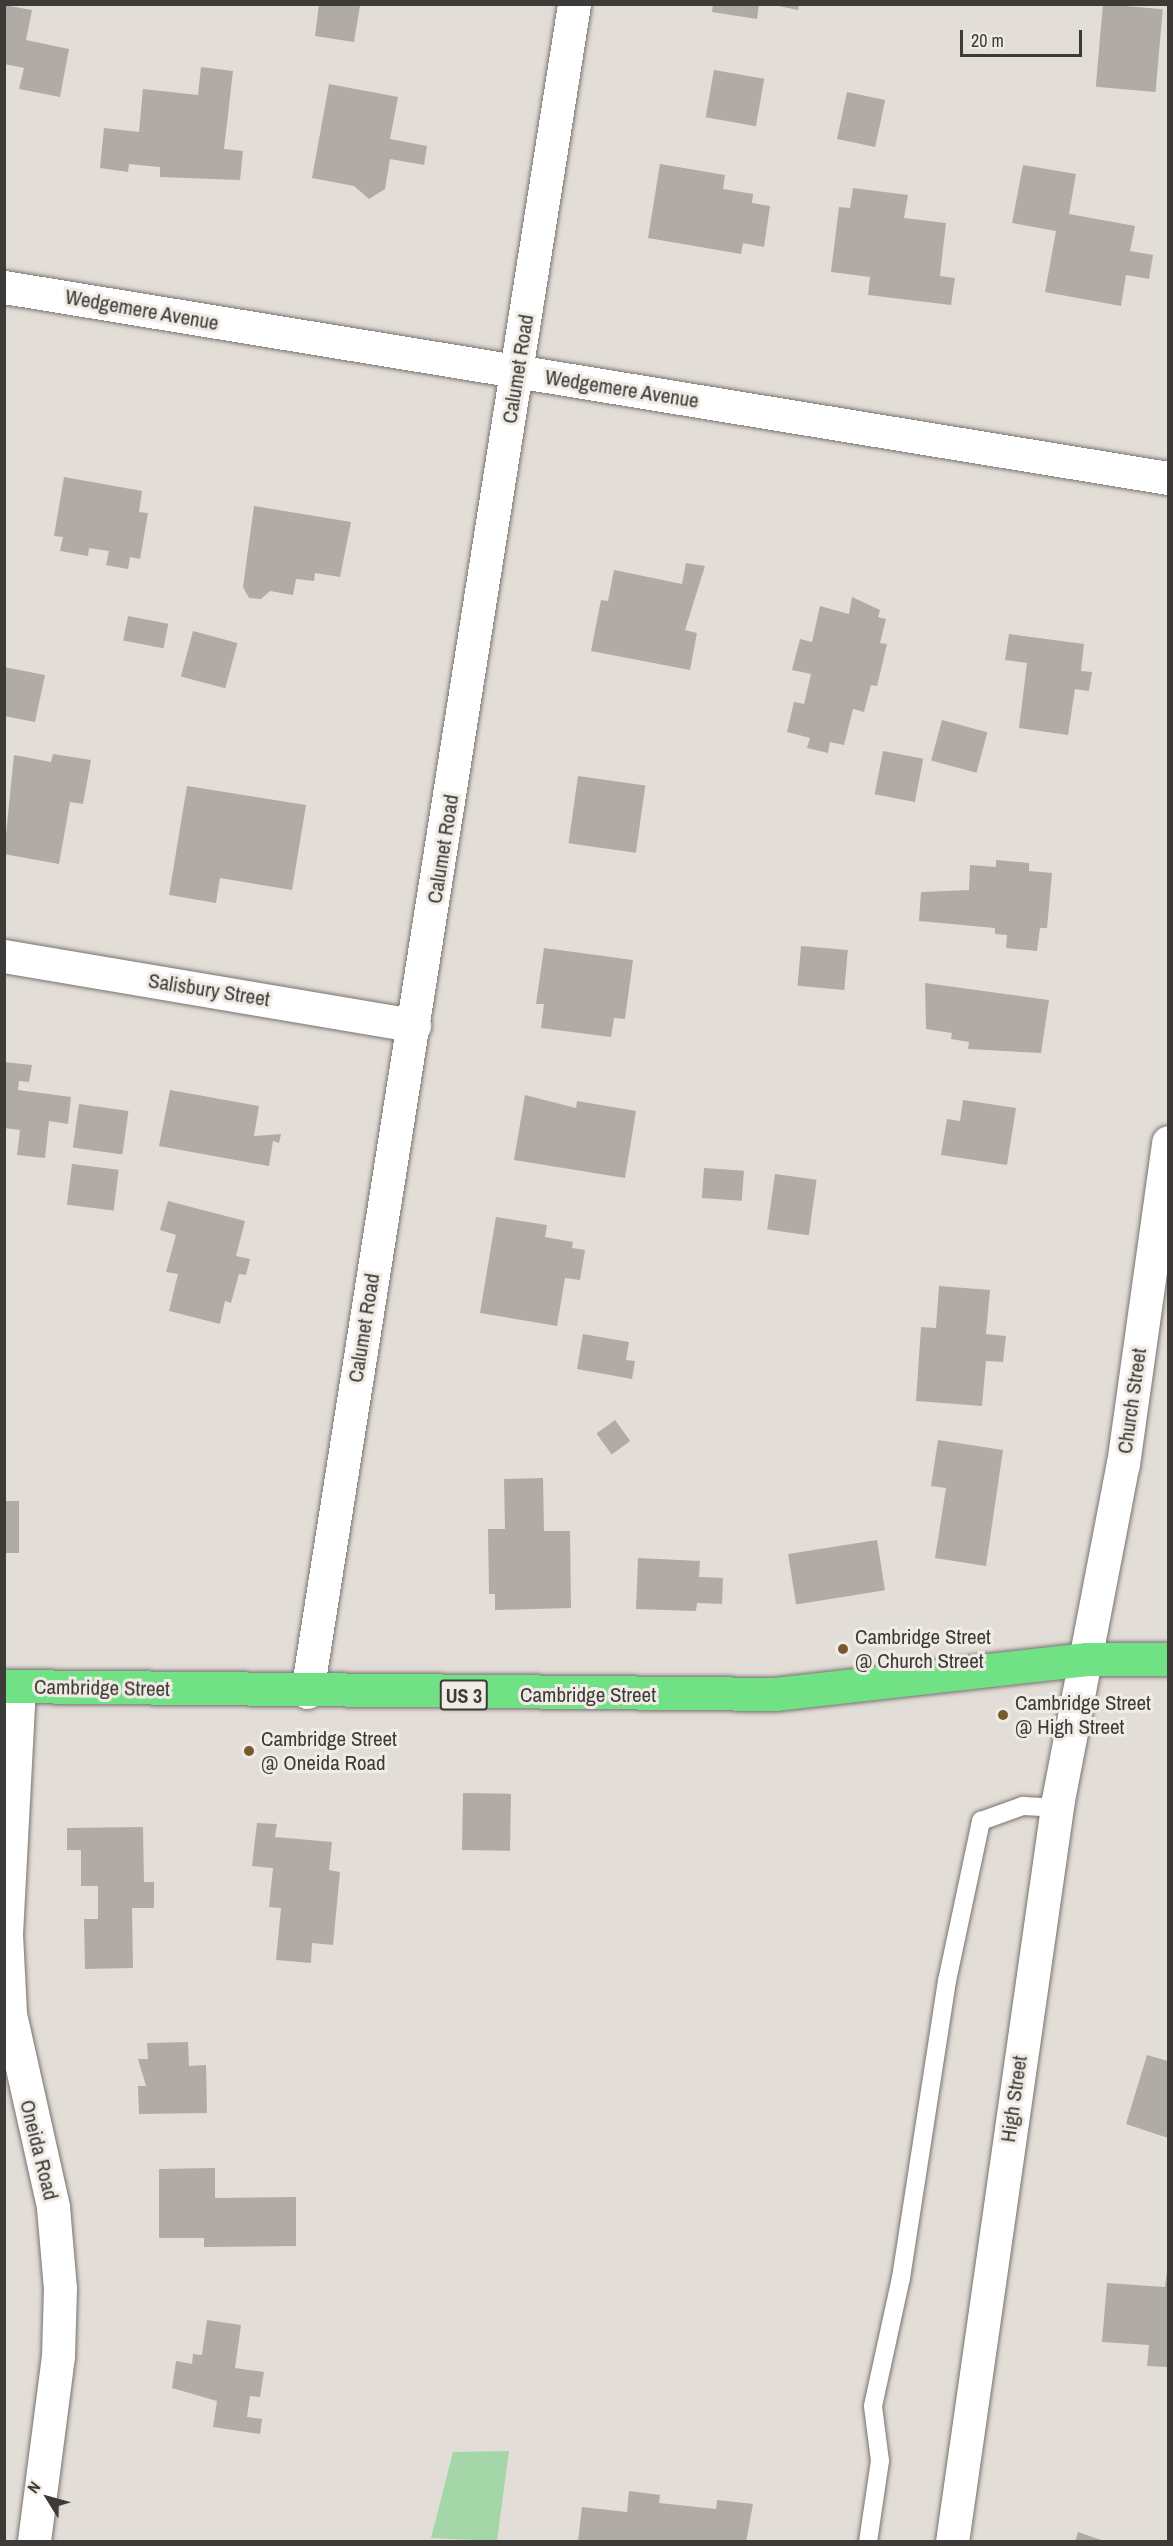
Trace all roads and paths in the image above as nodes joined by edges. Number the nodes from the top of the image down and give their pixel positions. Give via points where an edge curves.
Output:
1 (574, 4) edge
2 (4, 287) edge
3 (518, 372) junction
4 (1168, 478) edge
5 (4, 956) edge
6 (414, 1025) junction
7 (1168, 1142) edge
8 (1087, 1659) junction
9 (1168, 1659) edge
10 (12, 1686) edge
11 (307, 1692) junction
12 (1057, 1808) junction
13 (34, 2541) edge
14 (868, 2541) edge
15 (952, 2541) edge

1 - 3 street, Calumet Road
2 - 3 street, Wedgemere Avenue
3 - 4 street, Wedgemere Avenue
3 - 6 street, Calumet Road
5 - 6 street, Salisbury Street
6 - 11 street, Calumet Road
7 - 8 street, Church Street via 1123,1464
8 - 9 highway, Cambridge Street / US 3
8 - 11 highway, Cambridge Street / US 3 via 775,1694
8 - 12 street, High Street
10 - 11 highway, Cambridge Street / US 3
10 - 13 street, Oneida Road via 6,1934 10,2014 53,2207 60,2288 58,2356
12 - 14 lane via 1023,1806 981,1821 947,1981 901,2278 873,2406 880,2461
12 - 15 street, High Street

